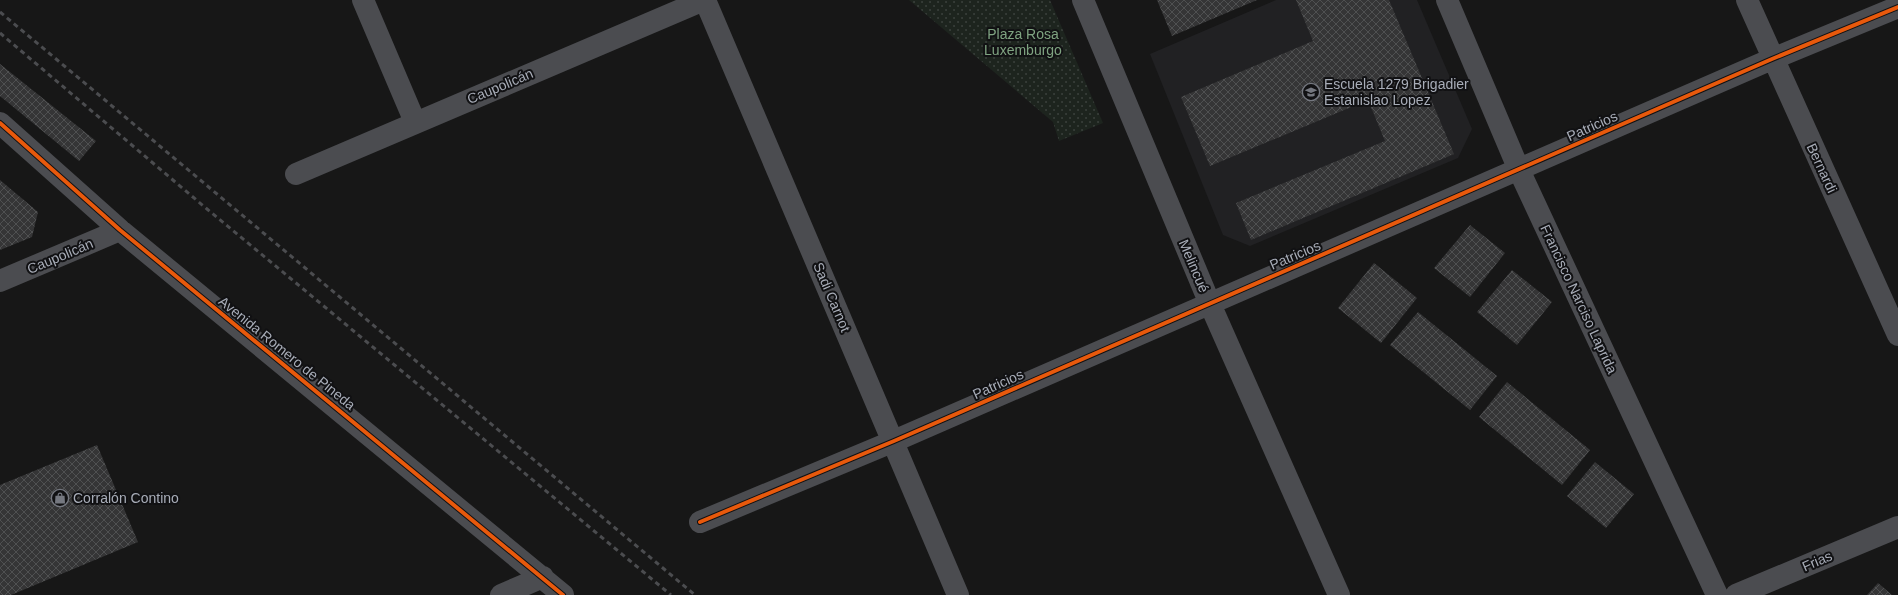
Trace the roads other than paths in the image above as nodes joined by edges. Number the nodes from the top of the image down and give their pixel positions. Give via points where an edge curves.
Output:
1 (363, 0) edge
2 (705, 0) edge
3 (1083, 0) edge
4 (1447, 0) edge
5 (1746, 0) edge
6 (1898, 7) edge
7 (1772, 59) junction
8 (416, 122) junction
9 (0, 123) edge
10 (1519, 170) junction
11 (296, 174) dead end
12 (120, 230) junction
13 (0, 281) edge
14 (1210, 304) junction
15 (1898, 335) edge
16 (894, 441) junction
17 (700, 522) dead end
18 (1898, 527) edge
19 (543, 578) junction
20 (501, 595) edge
21 (563, 595) edge
22 (958, 595) edge
23 (1339, 595) edge
24 (1717, 595) edge
25 (1736, 595) edge

1 - 8 street
2 - 8 street, Caupolicán
2 - 16 street, Sadi Carnot
3 - 14 street, Melincué
4 - 10 street, Francisco Narciso Laprida
5 - 7 street, Bernardi
6 - 7 street, Patricios
7 - 10 street, Patricios
7 - 15 street, Bernardi
8 - 11 street, Caupolicán
9 - 12 street, Avenida Romero de Pineda
10 - 14 street, Patricios
10 - 24 street, Francisco Narciso Laprida
12 - 13 street, Caupolicán
12 - 19 street, Avenida Romero de Pineda
14 - 16 street, Patricios
14 - 23 street, Melincué
16 - 17 street, Patricios
16 - 22 street, Sadi Carnot
18 - 25 street, Frias
19 - 20 street
19 - 21 street, Avenida Romero de Pineda

